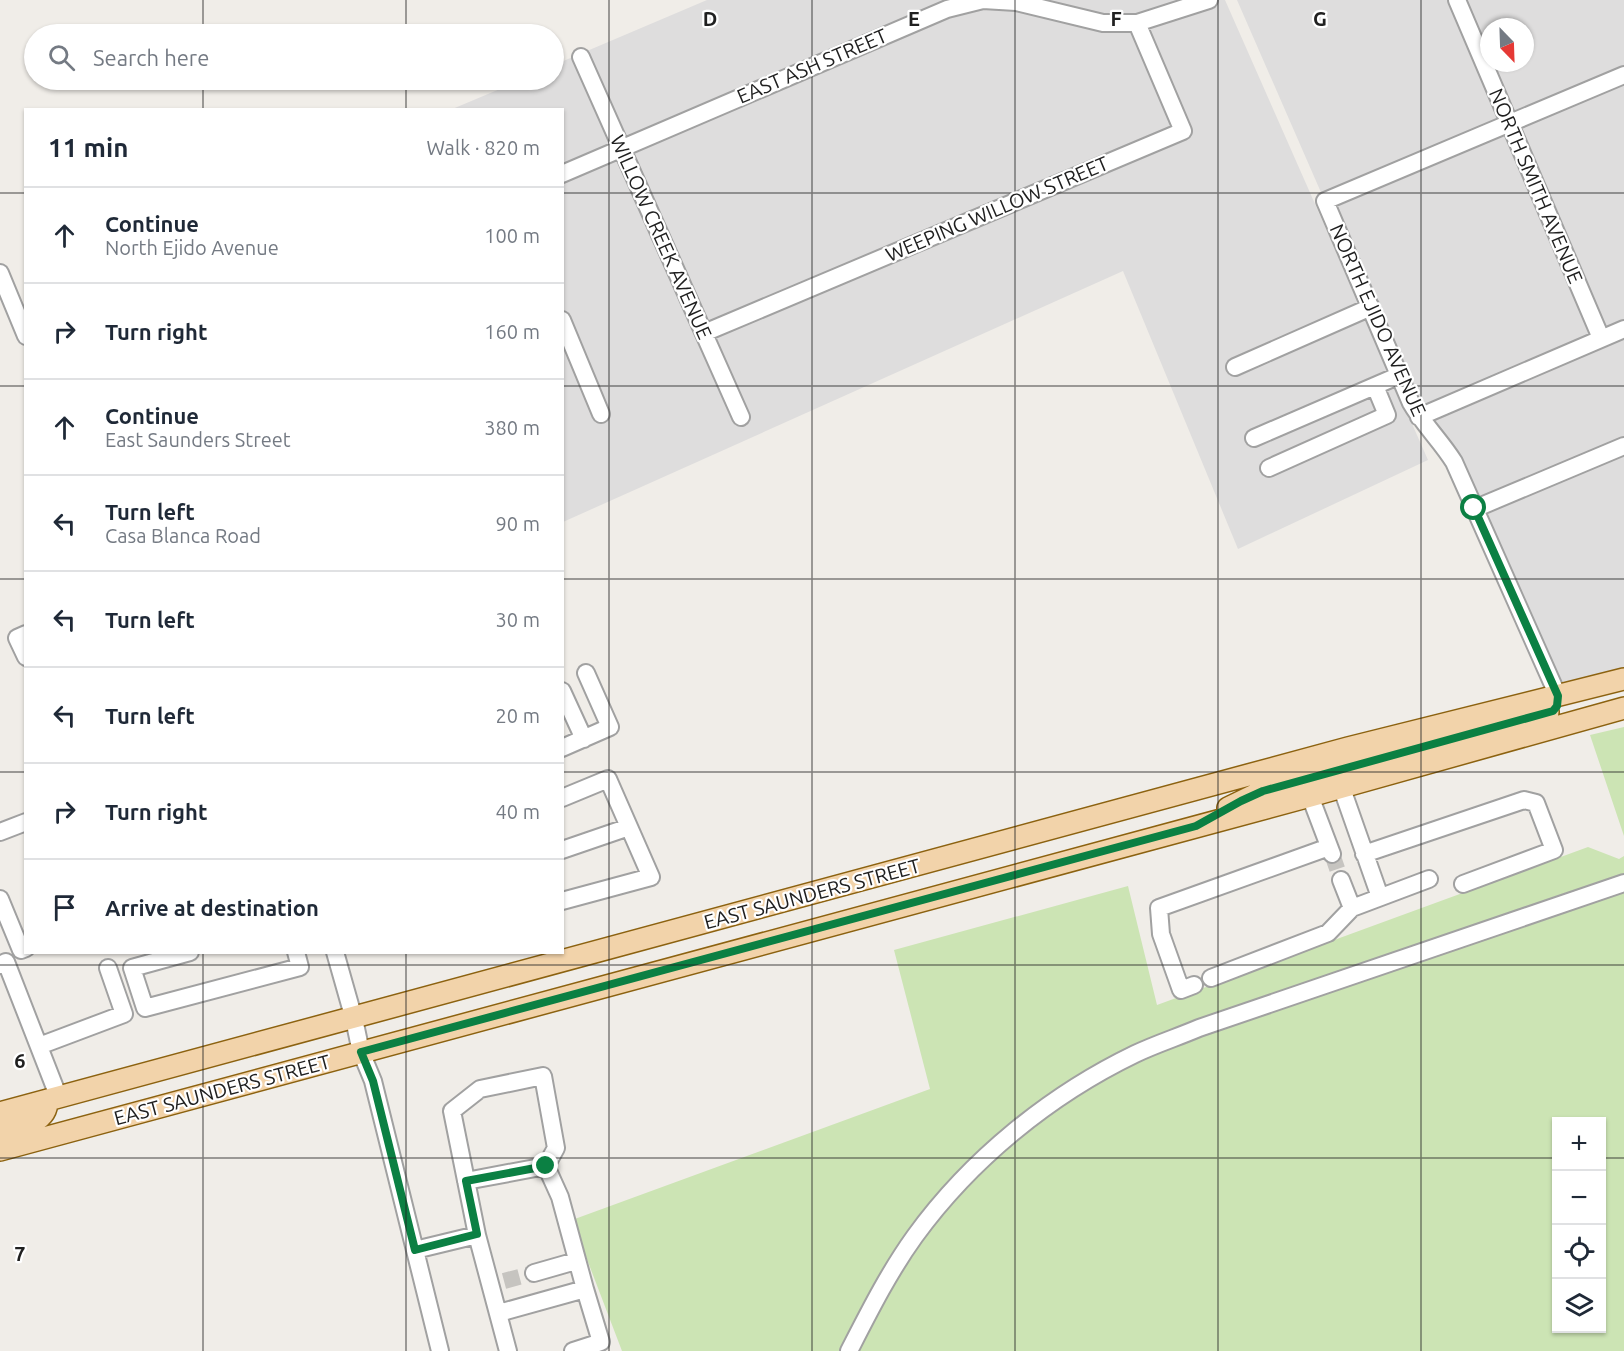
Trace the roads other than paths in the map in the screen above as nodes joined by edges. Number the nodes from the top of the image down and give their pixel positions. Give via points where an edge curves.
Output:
1 (1209, 0) edge
2 (1457, 0) edge
3 (1137, 23) junction
4 (580, 57) dead end
5 (1624, 75) edge
6 (1510, 123) junction
7 (621, 148) junction
8 (564, 173) edge
9 (0, 273) edge
10 (1371, 307) junction
11 (564, 325) edge
12 (1624, 329) edge
13 (24, 331) edge
14 (704, 333) junction
15 (1601, 338) junction
16 (1235, 367) dead end
17 (1400, 375) junction
18 (1375, 386) junction
19 (601, 414) dead end
20 (741, 417) dead end
21 (1419, 417) junction
22 (1254, 438) dead end
23 (1624, 446) edge
24 (1269, 468) dead end
25 (1474, 508) junction
26 (24, 635) edge
27 (24, 653) edge
28 (586, 673) dead end
29 (1624, 679) edge
30 (564, 695) edge
31 (1558, 696) junction
32 (1624, 708) edge
33 (584, 739) junction
34 (564, 747) edge
35 (1341, 786) junction
36 (1310, 796) junction
37 (564, 797) edge
38 (24, 823) edge
39 (1196, 826) junction
40 (629, 827) junction
41 (0, 832) edge
42 (564, 849) edge
43 (1364, 855) junction
44 (1429, 879) dead end
45 (1341, 880) tunnel mouth
46 (1624, 883) edge
47 (1463, 884) dead end
48 (1380, 897) junction
49 (0, 899) edge
50 (564, 900) edge
51 (1352, 908) junction
52 (23, 949) edge
53 (183, 954) edge
54 (297, 954) edge
55 (336, 954) edge
56 (3, 963) edge
57 (108, 968) dead end
58 (1211, 978) dead end
59 (1194, 985) dead end
60 (354, 1019) junction
61 (39, 1046) junction
62 (361, 1052) junction
63 (53, 1099) junction
64 (0, 1113) edge
65 (0, 1132) edge
66 (0, 1150) edge
67 (546, 1166) junction
68 (466, 1181) junction
69 (477, 1234) junction
70 (415, 1250) junction
71 (576, 1261) junction
72 (534, 1273) tunnel mouth
73 (585, 1289) junction
74 (499, 1313) junction
75 (440, 1351) edge
76 (508, 1351) edge
77 (573, 1351) edge
78 (849, 1351) edge

1 - 3 street, EAST ASH STREET
2 - 6 street, NORTH SMITH AVENUE
3 - 7 street, EAST ASH STREET via 1103,23 1016,2 983,0 947,9
3 - 14 street, WEEPING WILLOW STREET via 1183,131
4 - 7 street, WILLOW CREEK AVENUE
5 - 6 street
6 - 10 street, NORTH EJIDO AVENUE via 1325,201
6 - 15 street, NORTH SMITH AVENUE
7 - 8 street, EAST ASH STREET
7 - 14 street, WILLOW CREEK AVENUE
9 - 13 street
10 - 16 street
10 - 17 street, NORTH EJIDO AVENUE
11 - 19 street
12 - 15 street
14 - 20 street, WILLOW CREEK AVENUE
15 - 21 street
17 - 18 street
17 - 21 street, NORTH EJIDO AVENUE
18 - 22 street
18 - 24 street via 1387,415
21 - 25 street, NORTH EJIDO AVENUE via 1443,443
23 - 25 street
25 - 31 street, NORTH EJIDO AVENUE
26 - 27 street via 17,638
28 - 33 street via 610,727
29 - 31 main road, EAST SAUNDERS STREET
30 - 33 street
31 - 39 main road via 1553,711 1263,791
31 - 60 main road, EAST SAUNDERS STREET via 1348,748
32 - 35 main road, EAST SAUNDERS STREET
33 - 34 street
35 - 36 main road, EAST SAUNDERS STREET
35 - 43 street
36 - 39 main road, EAST SAUNDERS STREET
36 - 59 street via 1330,851 1159,908 1161,934 1181,990
37 - 40 street via 608,779
38 - 41 street
39 - 62 main road, EAST SAUNDERS STREET
40 - 42 street
40 - 50 street via 651,877
43 - 47 street via 1524,800 1536,803 1554,850
43 - 48 street
44 - 48 street
45 - 51 street
46 - 78 street via 1199,1028 1090,1078 998,1145 957,1185 915,1236 881,1288
48 - 51 street
49 - 52 street
51 - 58 street via 1328,933
52 - 56 street
53 - 54 street via 132,968 145,1008 300,967
55 - 60 street
56 - 61 street
57 - 61 street via 124,1014
60 - 62 street
60 - 63 main road, EAST SAUNDERS STREET
61 - 63 street
62 - 66 main road, EAST SAUNDERS STREET
62 - 70 street via 373,1081
63 - 64 main road, EAST SAUNDERS STREET
63 - 65 main road via 43,1116
67 - 68 street
67 - 68 street via 556,1148 543,1076 480,1089 453,1111
67 - 71 street via 560,1197
68 - 69 street
69 - 70 street
69 - 74 street via 497,1282
70 - 75 street
71 - 72 street
71 - 73 street
73 - 74 street
73 - 77 street via 601,1342
74 - 76 street

